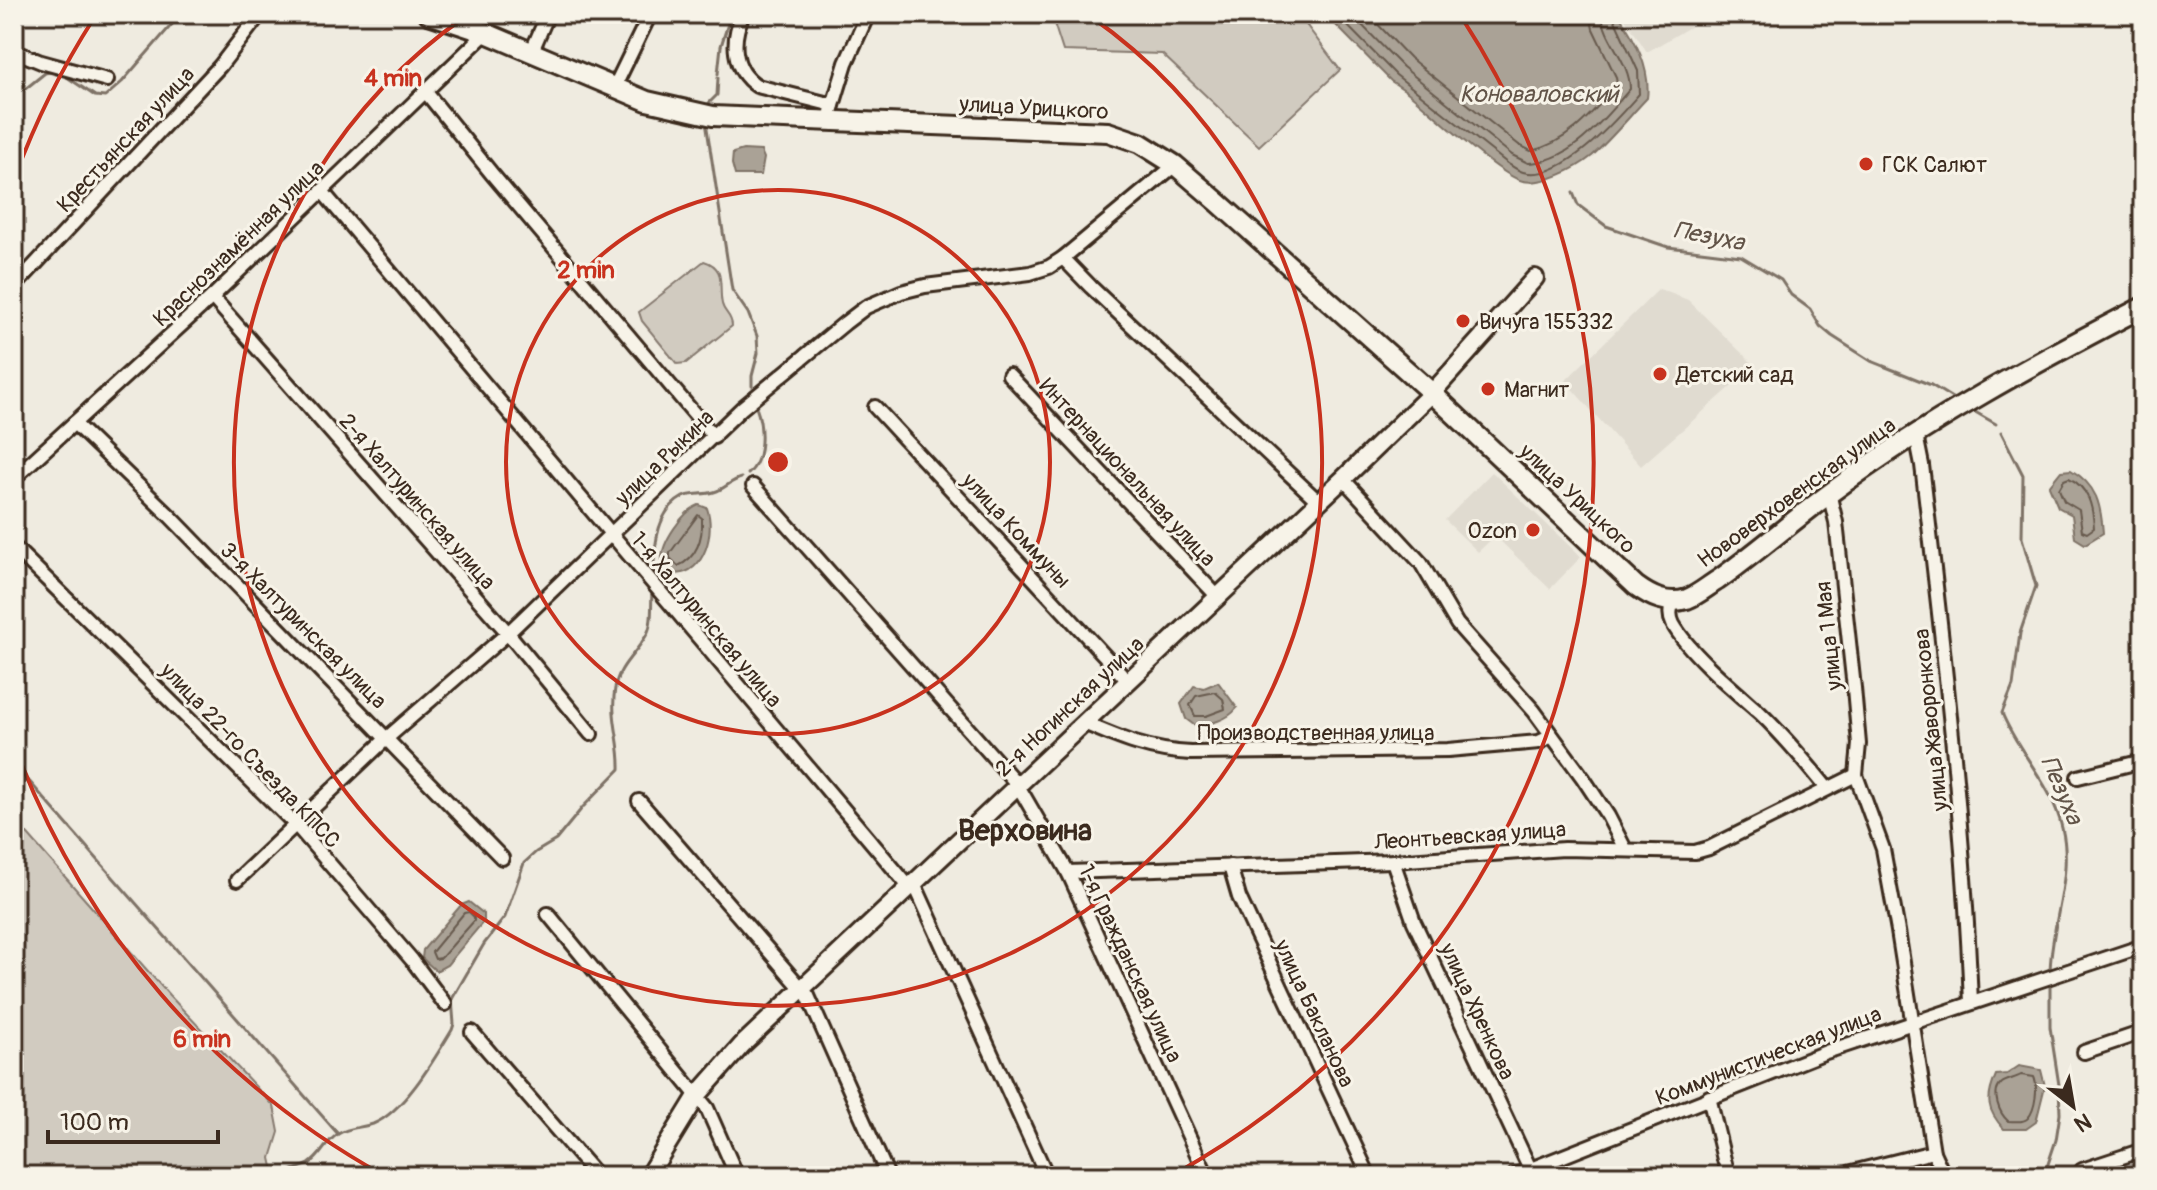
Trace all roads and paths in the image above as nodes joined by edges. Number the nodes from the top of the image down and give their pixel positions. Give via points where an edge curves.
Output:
1 (260, 14) edge
2 (429, 14) edge
3 (548, 14) edge
4 (650, 14) edge
5 (743, 14) edge
6 (868, 14) edge
7 (486, 33) junction
8 (14, 51) edge
9 (531, 53) junction
10 (107, 80) dead end
11 (614, 88) junction
12 (425, 91) junction
13 (831, 114) junction
14 (1175, 165) junction
15 (322, 191) junction
16 (1063, 258) junction
17 (1535, 278) dead end
18 (14, 287) edge
19 (212, 297) junction
20 (2143, 307) edge
21 (1009, 375) dead end
22 (1432, 393) junction
23 (875, 407) dead end
24 (74, 423) junction
25 (1916, 435) junction
26 (714, 437) junction
27 (14, 478) edge
28 (1343, 479) junction
29 (753, 486) dead end
30 (1829, 493) junction
31 (1319, 502) junction
32 (610, 536) junction
33 (14, 547) edge
34 (1218, 597) junction
35 (1673, 601) junction
36 (508, 633) junction
37 (1128, 681) junction
38 (1084, 723) junction
39 (591, 734) dead end
40 (1552, 736) junction
41 (387, 738) junction
42 (2143, 761) edge
43 (1856, 775) junction
44 (2078, 777) dead end
45 (1017, 784) junction
46 (1826, 787) junction
47 (639, 801) dead end
48 (297, 826) junction
49 (1625, 849) junction
50 (502, 858) dead end
51 (1393, 861) junction
52 (1230, 866) junction
53 (1068, 872) junction
54 (237, 880) dead end
55 (912, 886) junction
56 (548, 914) dead end
57 (2143, 946) edge
58 (801, 988) junction
59 (1971, 1003) junction
60 (445, 1004) dead end
61 (1913, 1023) junction
62 (472, 1032) dead end
63 (2143, 1032) edge
64 (2084, 1052) dead end
65 (697, 1096) junction
66 (1709, 1097) junction
67 (2143, 1150) edge
68 (1933, 1152) junction
69 (2082, 1170) dead end
70 (1532, 1172) edge
71 (597, 1176) edge
72 (648, 1176) edge
73 (737, 1176) edge
74 (888, 1176) edge
75 (1047, 1176) edge
76 (1207, 1176) edge
77 (1369, 1176) edge
78 (1513, 1176) edge
79 (1728, 1176) edge
80 (1836, 1176) edge
81 (1944, 1176) edge

1 - 18 street, Крестьянская улица via 220,66
2 - 7 main road, улица Урицкого
3 - 9 street
4 - 11 street
5 - 13 street via 735,51 747,80
6 - 13 street
7 - 9 main road, улица Урицкого
7 - 12 street, Краснознамённая улица
8 - 10 street
9 - 11 main road, улица Урицкого
11 - 13 main road, улица Урицкого via 713,116
12 - 15 street, Краснознамённая улица
12 - 26 street
13 - 14 main road, улица Урицкого via 1108,132 1140,143
14 - 16 street, улица Рыкина
14 - 22 main road, улица Урицкого
15 - 19 street, Краснознамённая улица
15 - 32 street, 1-я Халтуринская улица
16 - 26 street, улица Рыкина via 1030,273 925,286 875,303 771,383
16 - 31 street
17 - 22 street, 2-я Ногинская улица
19 - 24 street, Краснознамённая улица
19 - 36 street, 2-я Халтуринская улица
20 - 25 main road, Нововерховенская улица via 1986,390
21 - 34 street, Интернациональная улица
22 - 28 street, 2-я Ногинская улица
22 - 35 main road, улица Урицкого via 1636,586 1650,596
23 - 37 street, улица Коммуны
24 - 27 street, Краснознамённая улица
24 - 41 street, 3-я Халтуринская улица
25 - 30 main road, Нововерховенская улица
25 - 59 street, улица Жаворонкова via 1952,722
26 - 32 street, улица Рыкина
28 - 31 street, 2-я Ногинская улица
28 - 40 street via 1421,563 1457,624
29 - 45 street, 1-я Гражданская улица
30 - 35 main road, Нововерховенская улица via 1736,568 1697,594
30 - 43 street, улица 1 Мая via 1854,688
31 - 34 street, 2-я Ногинская улица
32 - 36 street, улица Рыкина
32 - 55 street, 1-я Халтуринская улица
33 - 48 street, улица 22-го Съезда КПСС
34 - 37 street, 2-я Ногинская улица
35 - 46 street via 1669,610 1678,632 1781,733
36 - 39 street, 2-я Халтуринская улица
36 - 41 street, улица Рыкина
37 - 38 street, 2-я Ногинская улица
38 - 40 street, Производственная улица via 1160,751 1191,753 1448,750 1539,742
38 - 45 street, 2-я Ногинская улица
40 - 49 street
41 - 48 street, улица Рыкина
41 - 50 street, 3-я Халтуринская улица
42 - 44 street
43 - 46 street, Леонтьевская улица
43 - 61 street via 1883,849
45 - 53 street, 1-я Гражданская улица
45 - 55 street, 2-я Ногинская улица
46 - 49 street, Леонтьевская улица via 1695,852
47 - 58 street
48 - 54 street, улица Рыкина
48 - 60 street, улица 22-го Съезда КПСС
49 - 51 street, Леонтьевская улица
51 - 52 street, Леонтьевская улица
51 - 70 street, улица Хренкова via 1414,922
52 - 53 street, Леонтьевская улица
52 - 77 street, улица Бакланова via 1239,897
53 - 76 street, 1-я Гражданская улица
55 - 58 street, 2-я Ногинская улица
55 - 75 street, 1-я Халтуринская улица
56 - 65 street
57 - 59 street, Коммунистическая улица
58 - 65 street, 2-я Ногинская улица
58 - 74 street
59 - 61 street, Коммунистическая улица
61 - 66 street, Коммунистическая улица
61 - 68 street
62 - 71 street
63 - 64 street
65 - 72 street, 2-я Ногинская улица
65 - 73 street
66 - 70 street, Коммунистическая улица
66 - 79 street
67 - 69 street
68 - 80 street
68 - 81 street
70 - 78 street, Коммунистическая улица

